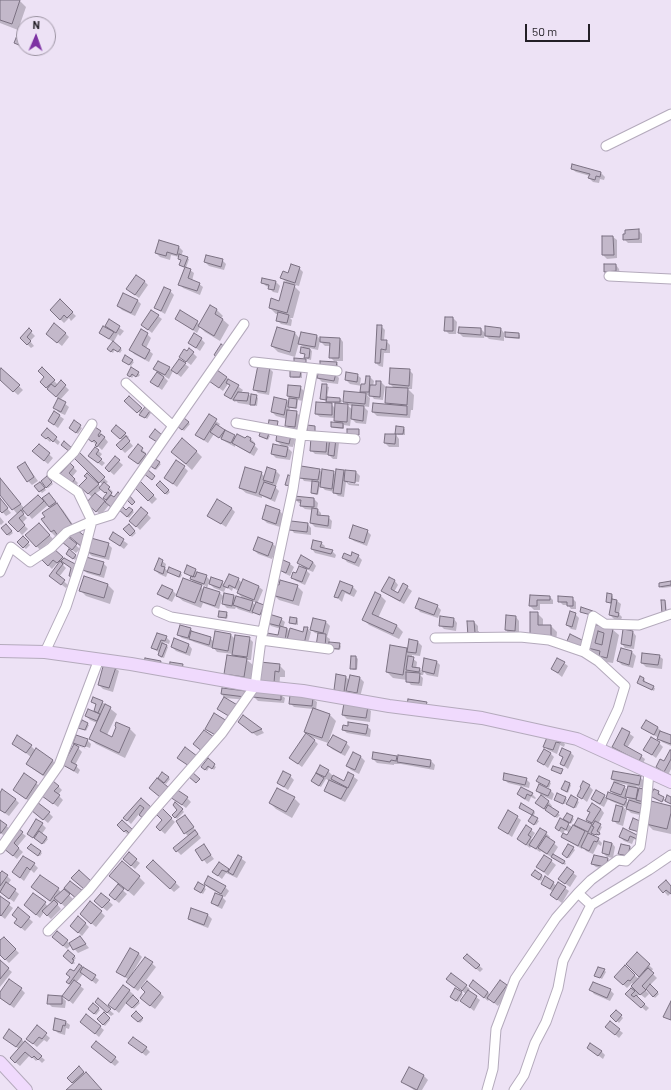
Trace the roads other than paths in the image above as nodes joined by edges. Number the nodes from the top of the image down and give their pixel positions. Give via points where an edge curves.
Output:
1 (671, 114) edge
2 (606, 146) dead end
3 (609, 276) dead end
4 (671, 279) edge
5 (244, 324) dead end
6 (254, 362) dead end
7 (314, 369) junction
8 (337, 371) dead end
9 (126, 383) dead end
10 (236, 423) dead end
11 (92, 424) dead end
12 (173, 426) junction
13 (301, 435) junction
14 (355, 439) dead end
15 (92, 521) junction
16 (0, 572) edge
17 (157, 611) dead end
18 (671, 614) edge
19 (262, 636) junction
20 (435, 638) dead end
21 (329, 649) dead end
22 (0, 651) edge
23 (45, 652) junction
24 (584, 652) junction
25 (99, 659) junction
26 (255, 686) junction
27 (599, 749) junction
28 (649, 772) junction
29 (671, 782) edge
30 (0, 849) edge
31 (671, 854) edge
32 (578, 893) junction
33 (591, 905) junction
34 (48, 931) dead end
35 (0, 1062) edge
36 (26, 1090) edge
37 (487, 1090) edge
38 (514, 1090) edge

1 - 2 street
3 - 4 street
5 - 12 street
6 - 7 street
7 - 8 street
7 - 13 street
9 - 12 street
10 - 13 street
11 - 15 street via 74,452 52,474 78,492
12 - 15 street via 111,515
13 - 14 street
13 - 19 street via 293,489
15 - 16 street via 67,532 51,548 30,562 11,546
15 - 23 street via 66,607
17 - 19 street via 171,617
18 - 24 street via 639,625 605,624 593,616
19 - 21 street
19 - 26 street
20 - 24 street via 520,637 549,640
22 - 23 street
23 - 25 street
24 - 27 street via 598,661 625,686 618,710
25 - 26 street
25 - 30 street via 59,764
26 - 27 street via 482,718 577,739
26 - 34 street via 222,733 150,815 90,890
27 - 28 street
28 - 29 street
28 - 32 street via 640,847 626,861 618,860 612,864
31 - 33 street
32 - 33 street
32 - 37 street via 556,918 515,979 496,1029 493,1069
33 - 38 street via 562,961 558,988 546,1022 535,1043 524,1075
35 - 36 street

